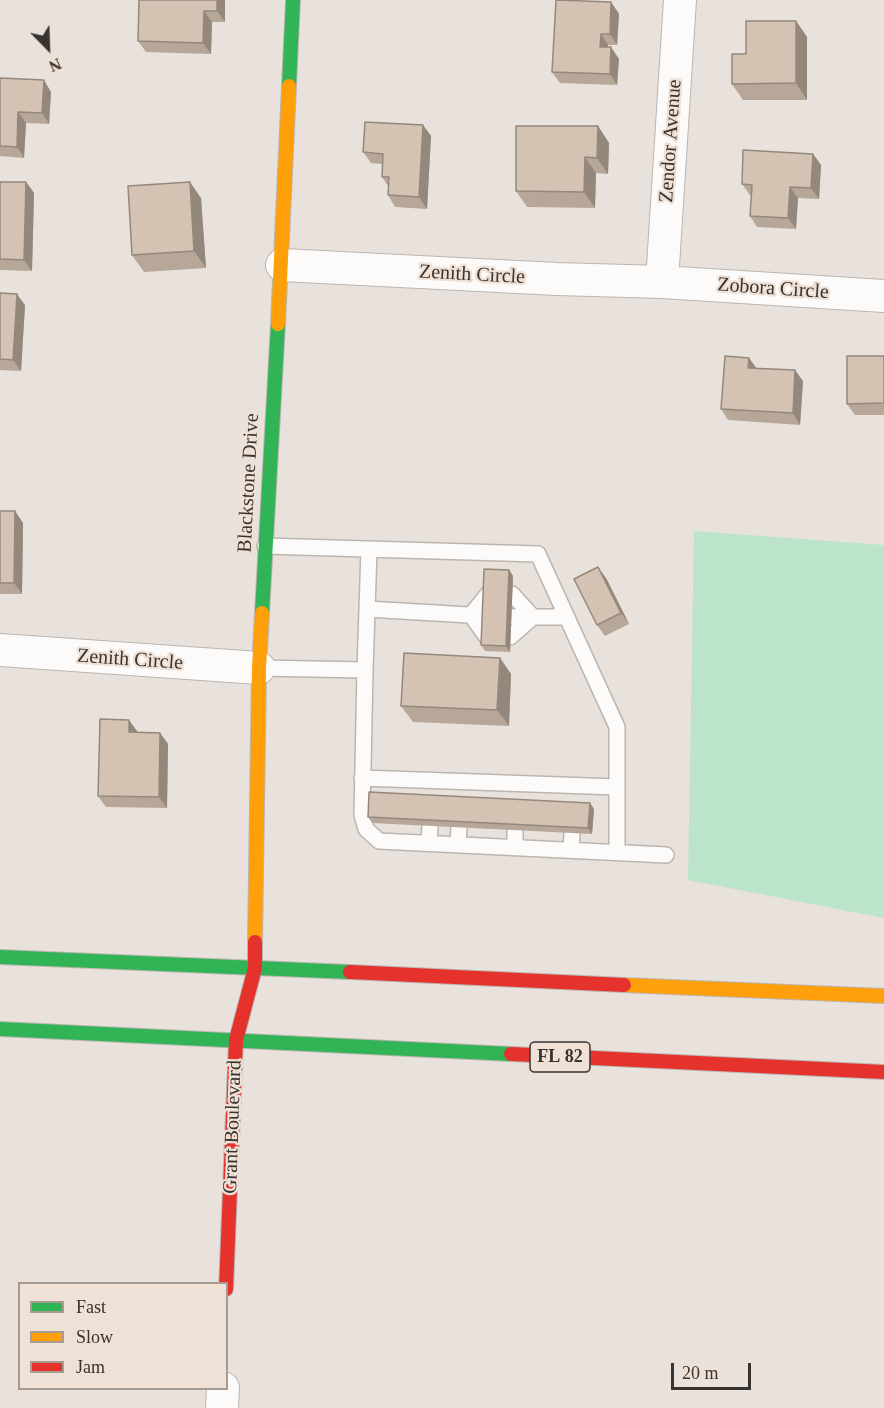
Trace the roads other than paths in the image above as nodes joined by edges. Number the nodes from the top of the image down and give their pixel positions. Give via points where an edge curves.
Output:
1 (293, 0) edge
2 (680, 0) edge
3 (282, 265) junction
4 (662, 282) junction
5 (884, 296) edge
6 (265, 546) junction
7 (369, 549) junction
8 (488, 594) edge
9 (512, 594) dead end
10 (367, 609) junction
11 (479, 616) junction
12 (512, 616) dead end
13 (533, 617) junction
14 (567, 617) junction
15 (486, 636) edge
16 (510, 637) dead end
17 (0, 650) edge
18 (259, 668) junction
19 (365, 670) junction
20 (362, 778) junction
21 (405, 779) junction
22 (617, 787) junction
23 (404, 799) edge
24 (403, 824) edge
25 (430, 826) edge
26 (459, 827) edge
27 (487, 829) edge
28 (515, 830) edge
29 (542, 831) edge
30 (572, 833) edge
31 (402, 842) junction
32 (429, 843) junction
33 (458, 845) junction
34 (487, 846) junction
35 (515, 848) junction
36 (542, 849) junction
37 (572, 850) junction
38 (617, 852) junction
39 (666, 855) dead end
40 (0, 957) edge
41 (255, 968) junction
42 (884, 996) edge
43 (0, 1029) edge
44 (236, 1040) junction
45 (884, 1072) edge
46 (226, 1282) edge
47 (223, 1390) edge
48 (222, 1408) edge

1 - 3 main road, Blackstone Drive
2 - 4 street, Zendor Avenue
3 - 4 street, Zenith Circle
3 - 6 main road, Blackstone Drive
4 - 5 street, Zobora Circle
6 - 7 lane
6 - 18 main road, Blackstone Drive
7 - 10 lane
7 - 14 lane via 538,554
8 - 11 lane
9 - 13 lane
10 - 11 lane
10 - 19 lane
11 - 15 lane
12 - 13 lane
13 - 14 lane
13 - 16 lane
14 - 22 lane via 617,727
17 - 18 street, Zenith Circle
18 - 19 lane
18 - 41 main road, Blackstone Drive
19 - 20 lane
20 - 21 lane
20 - 31 lane via 366,829 379,841
21 - 22 lane via 431,786 573,791
21 - 23 lane
22 - 38 lane
24 - 31 lane
25 - 32 lane
26 - 33 lane
27 - 34 lane
28 - 35 lane
29 - 36 lane
30 - 37 lane
31 - 32 lane
32 - 33 lane
33 - 34 lane
34 - 35 lane
35 - 36 lane
36 - 37 lane
37 - 38 lane
38 - 39 lane
40 - 41 main road
41 - 42 main road
41 - 44 main road, Grant Boulevard
43 - 44 main road, FL 82
44 - 45 main road, FL 82
44 - 46 main road, Grant Boulevard
47 - 48 street

